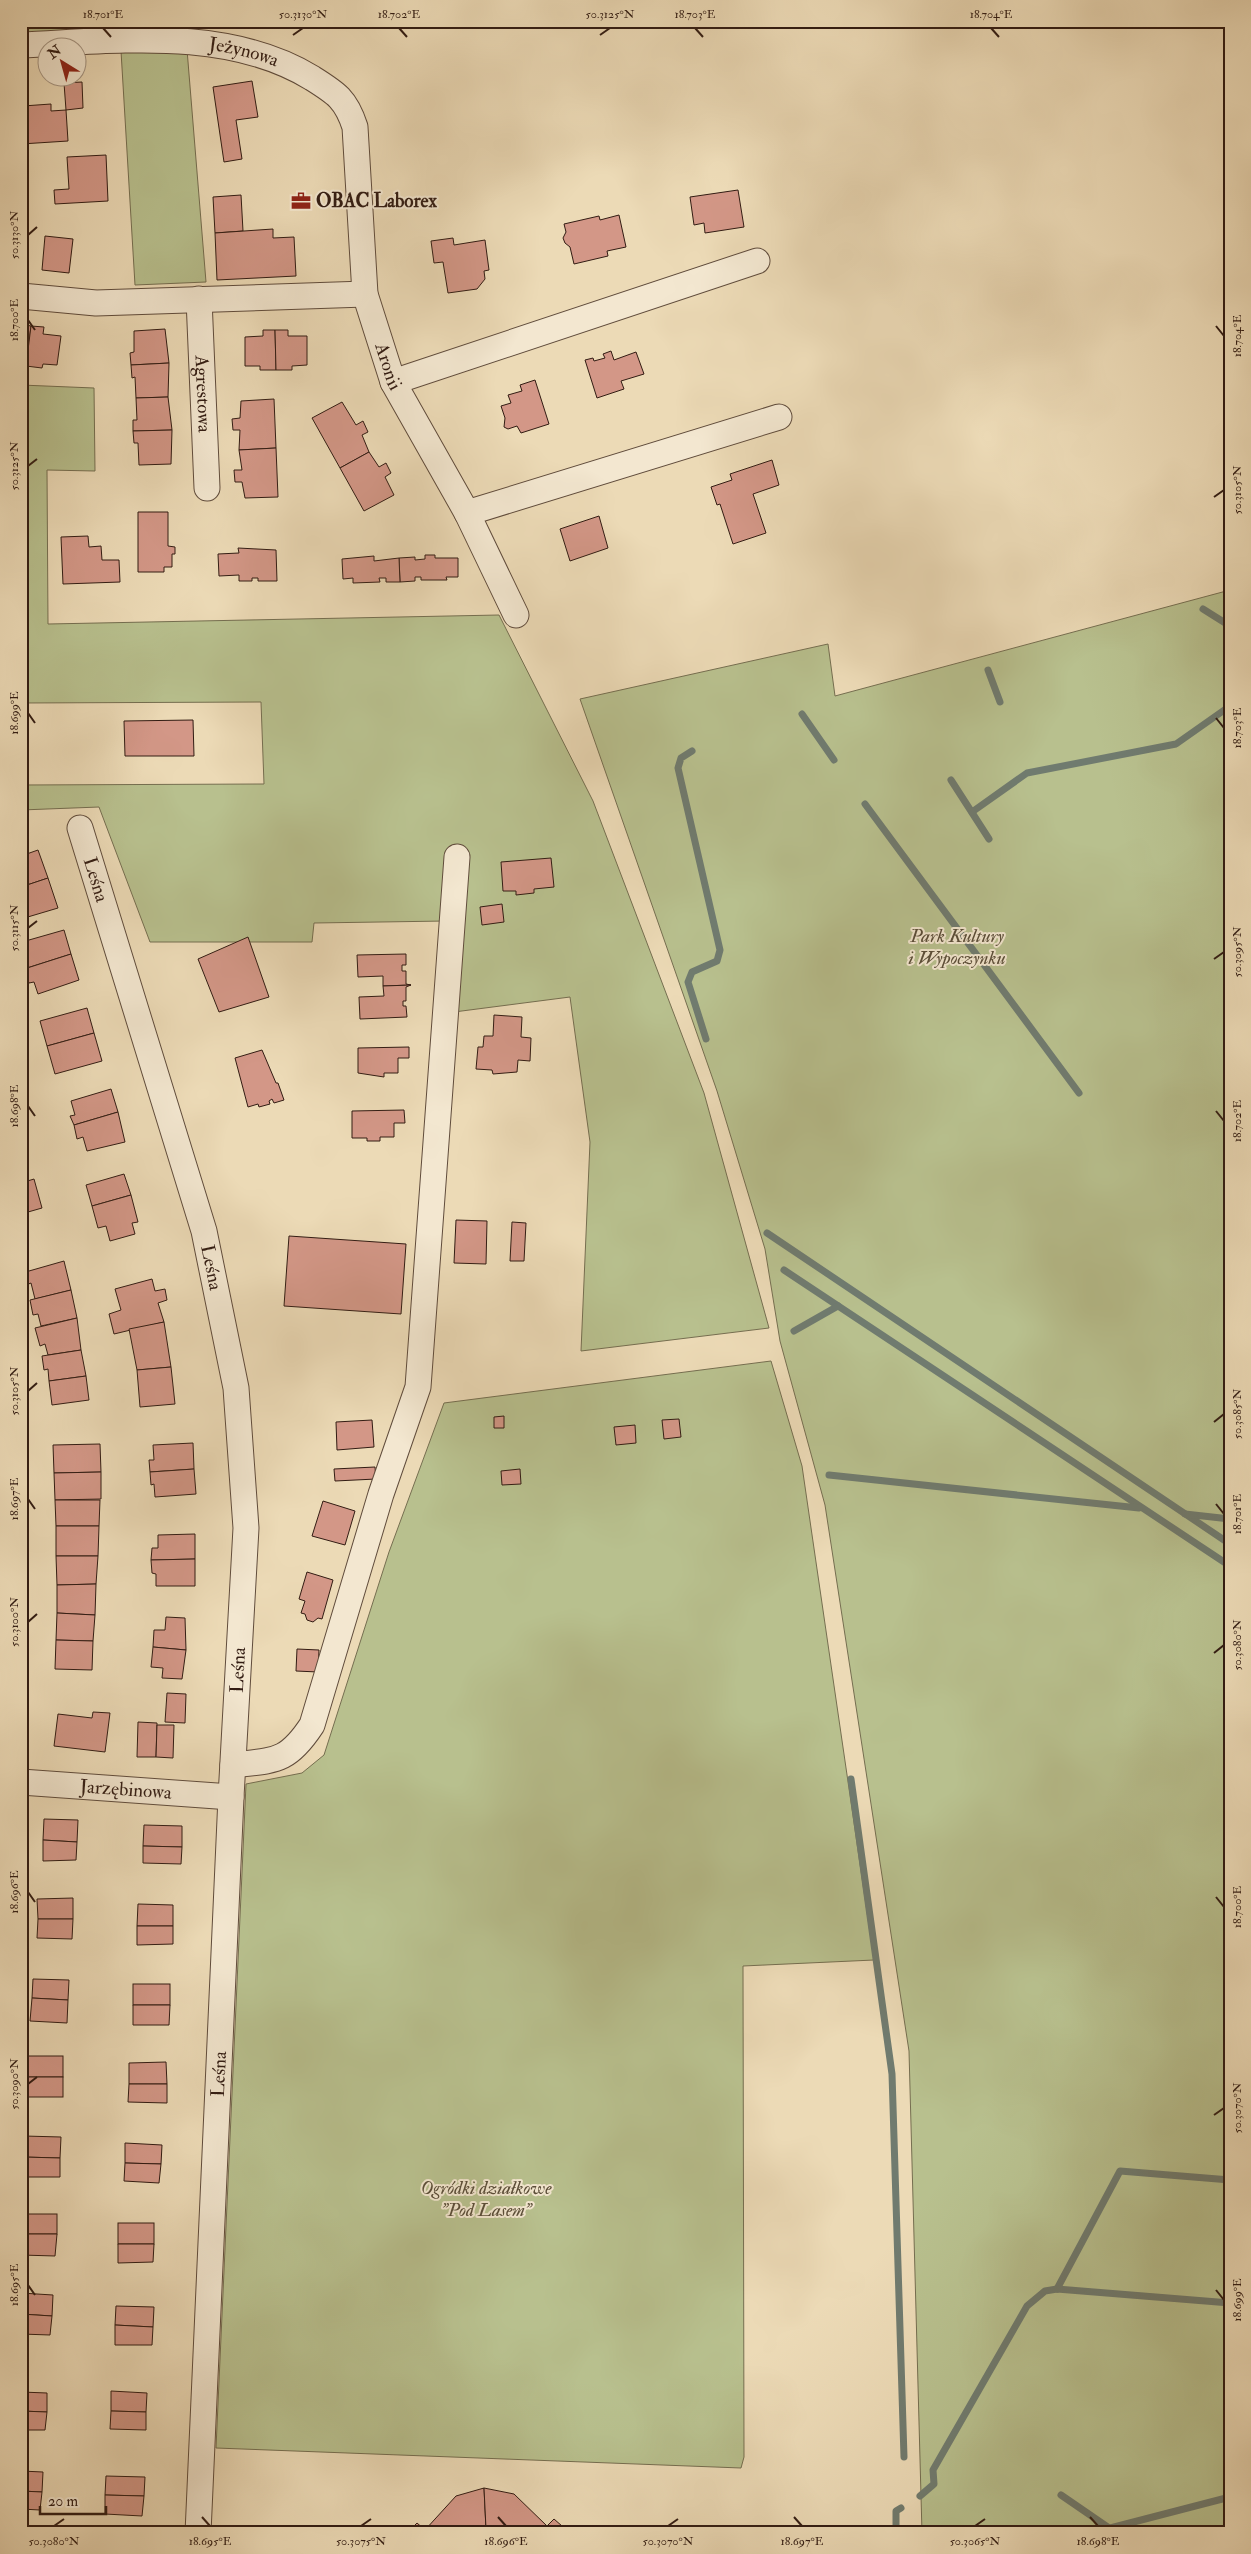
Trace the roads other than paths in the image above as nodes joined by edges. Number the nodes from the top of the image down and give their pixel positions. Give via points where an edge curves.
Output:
1 (21, 45) edge
2 (338, 94) joint
3 (757, 261) dead end
4 (365, 294) junction
5 (21, 296) edge
6 (199, 299) junction
7 (393, 382) junction
8 (779, 417) dead end
9 (208, 488) dead end
10 (467, 513) junction
11 (516, 615) dead end
12 (80, 828) dead end
13 (457, 857) dead end
14 (233, 1766) junction
15 (21, 1782) edge
16 (231, 1797) junction
17 (198, 2533) edge

1 - 2 street, Jeżynowa via 159,40 239,50 291,66
2 - 4 street, Aronii via 349,108 355,127
3 - 7 street
4 - 6 street
4 - 7 street, Aronii
5 - 6 street via 96,303
6 - 9 street, Agrestowa
7 - 10 street, Aronii
8 - 10 street
10 - 11 street, Aronii
12 - 14 street, Leśna via 204,1230 236,1388 246,1528
13 - 14 street via 418,1387 312,1725 298,1746 276,1759
14 - 16 street, Leśna
15 - 16 street, Jarzębinowa
16 - 17 street, Leśna

